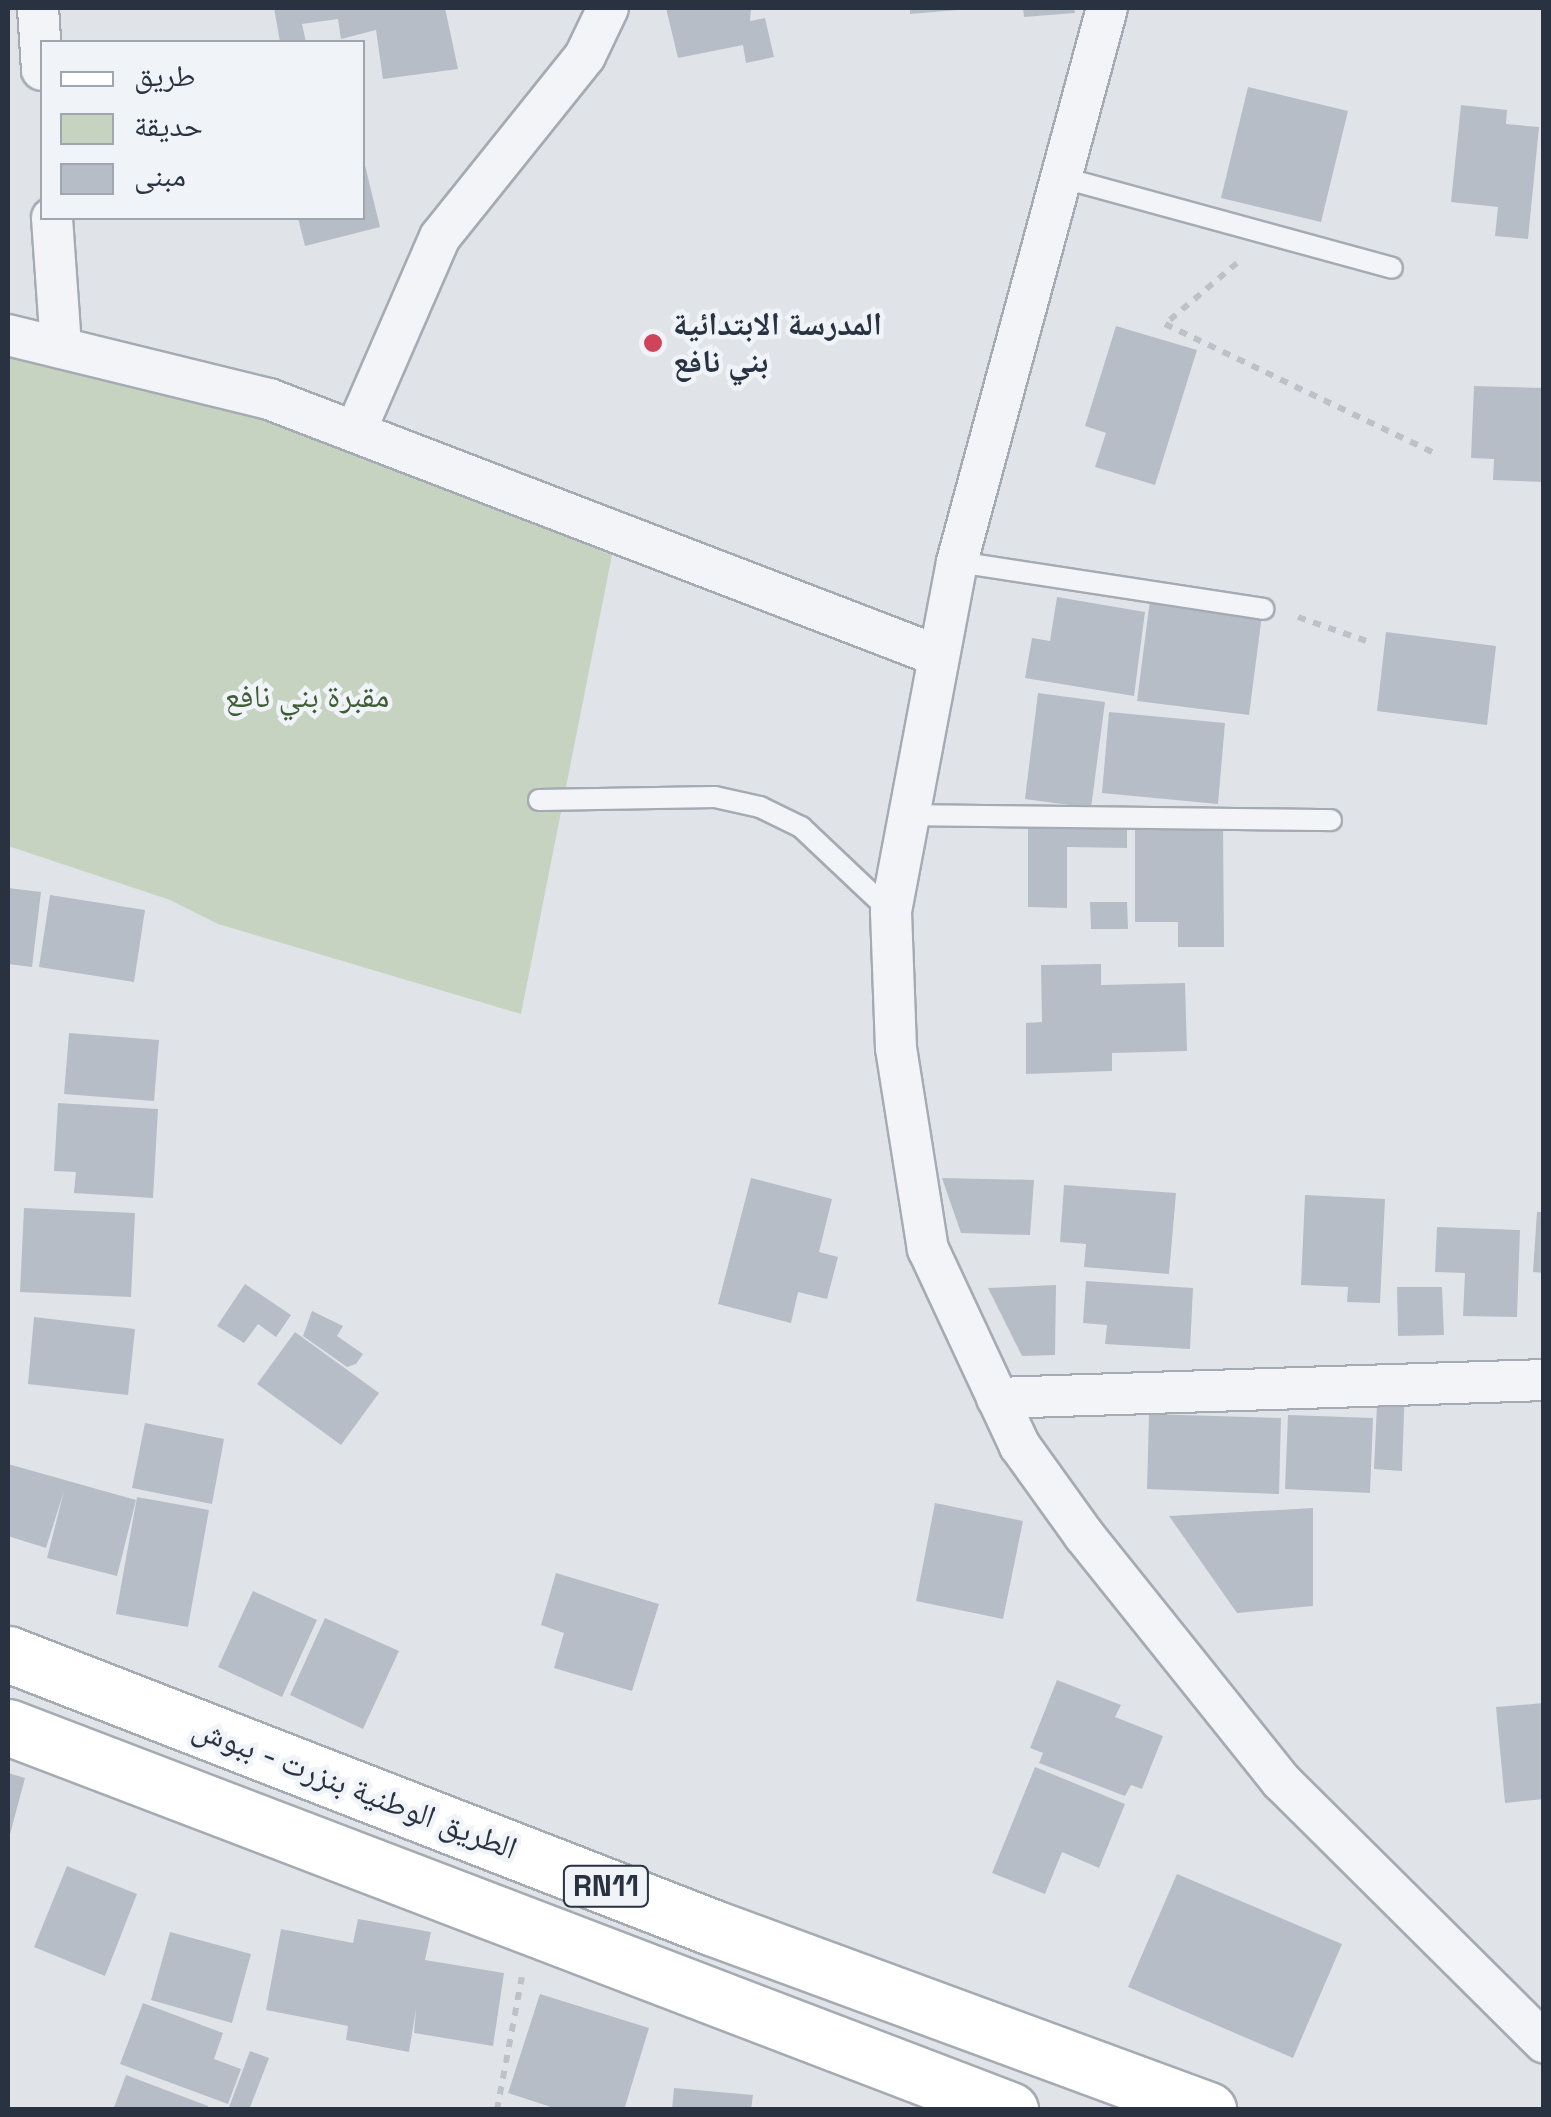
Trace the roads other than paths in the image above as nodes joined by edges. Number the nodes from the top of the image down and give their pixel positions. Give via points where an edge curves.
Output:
1 (38, 8) edge
2 (608, 8) edge
3 (1107, 8) edge
4 (40, 40) edge
5 (1060, 176) junction
6 (52, 220) edge
7 (1392, 268) dead end
8 (8, 334) edge
9 (60, 348) junction
10 (356, 430) junction
11 (957, 562) junction
12 (1262, 610) road end
13 (936, 654) junction
14 (540, 800) dead end
15 (910, 815) junction
16 (1331, 820) dead end
17 (891, 912) junction
18 (1544, 1380) edge
19 (996, 1398) junction
20 (8, 1654) edge
21 (8, 1727) edge
22 (1544, 2042) edge
23 (1010, 2110) edge
24 (1208, 2110) edge

1 - 4 street
2 - 10 street via 578,66 440,237
3 - 5 street
5 - 7 lane
5 - 11 street
6 - 9 street
8 - 9 street
9 - 10 street via 220,385
10 - 13 street
11 - 12 lane
11 - 13 street
13 - 15 street
14 - 17 lane via 715,797 760,807 801,827
15 - 16 lane
15 - 17 street
17 - 19 street via 896,1048 928,1249
18 - 19 street
19 - 22 street via 1020,1446 1084,1535 1281,1781
20 - 24 main road, الطريق الوطنية بنزرت - ببوش / RN11 via 692,1920
21 - 23 main road, الطريق الوطنية بنزرت - ببوش / RN11

